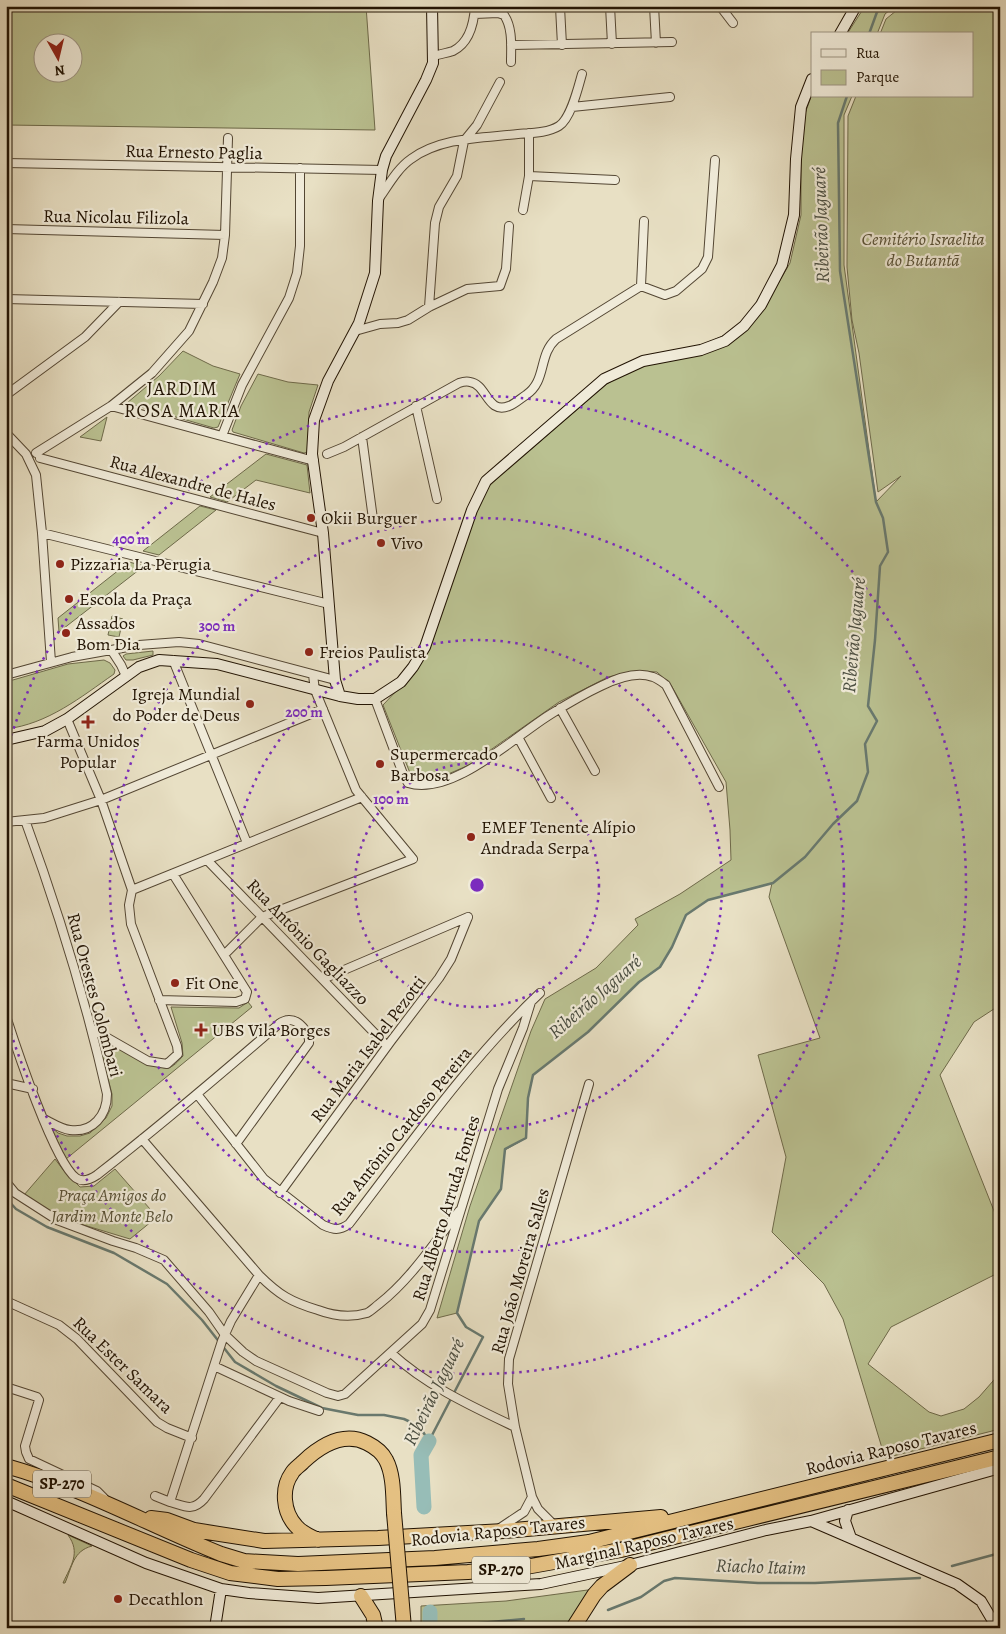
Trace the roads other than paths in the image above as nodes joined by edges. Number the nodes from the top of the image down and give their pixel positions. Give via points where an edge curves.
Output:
1 (432, 6) edge
2 (610, 6) edge
3 (654, 6) edge
4 (720, 6) edge
5 (856, 6) edge
6 (560, 7) edge
7 (475, 10) edge
8 (733, 22) dead end
9 (841, 32) edge
10 (672, 42) dead end
11 (656, 43) junction
12 (612, 44) junction
13 (511, 45) junction
14 (562, 45) junction
15 (434, 56) junction
16 (510, 62) dead end
17 (582, 74) dead end
18 (500, 82) dead end
19 (811, 82) edge
20 (670, 97) dead end
21 (572, 107) junction
22 (529, 133) junction
23 (228, 138) dead end
24 (464, 140) junction
25 (715, 160) dead end
26 (6, 163) edge
27 (227, 168) junction
28 (300, 168) junction
29 (382, 170) junction
30 (529, 176) junction
31 (615, 180) dead end
32 (378, 201) junction
33 (523, 210) dead end
34 (644, 221) dead end
35 (508, 226) dead end
36 (6, 230) edge
37 (226, 235) junction
38 (641, 286) junction
39 (6, 299) edge
40 (119, 302) junction
41 (203, 304) junction
42 (429, 307) junction
43 (355, 332) junction
44 (6, 395) edge
45 (111, 406) junction
46 (416, 406) junction
47 (6, 433) edge
48 (222, 436) junction
49 (362, 437) junction
50 (327, 454) dead end
51 (36, 458) junction
52 (314, 461) junction
53 (437, 499) dead end
54 (373, 519) dead end
55 (42, 533) junction
56 (323, 533) junction
57 (329, 604) junction
58 (157, 644) junction
59 (112, 651) junction
60 (159, 660) junction
61 (173, 660) junction
62 (51, 662) junction
63 (6, 675) edge
64 (313, 675) junction
65 (126, 676) junction
66 (335, 680) junction
67 (315, 690) junction
68 (340, 696) junction
69 (374, 699) junction
70 (560, 708) junction
71 (322, 709) junction
72 (67, 719) junction
73 (518, 737) junction
74 (6, 740) edge
75 (212, 755) junction
76 (595, 771) dead end
77 (720, 787) dead end
78 (362, 797) junction
79 (551, 798) dead end
80 (101, 800) junction
81 (25, 820) junction
82 (6, 822) edge
83 (247, 843) junction
84 (207, 860) junction
85 (172, 874) junction
86 (132, 890) junction
87 (262, 917) junction
88 (224, 955) junction
89 (323, 979) junction
90 (540, 993) dead end
91 (159, 1000) junction
92 (531, 1002) junction
93 (6, 1016) edge
94 (92, 1029) junction
95 (387, 1046) junction
96 (6, 1083) edge
97 (589, 1084) dead end
98 (33, 1089) junction
99 (197, 1094) junction
100 (44, 1119) junction
101 (142, 1139) junction
102 (236, 1144) junction
103 (6, 1182) edge
104 (280, 1193) junction
105 (463, 1206) junction
106 (259, 1275) junction
107 (6, 1301) edge
108 (224, 1338) junction
109 (391, 1353) junction
110 (214, 1366) junction
111 (6, 1387) edge
112 (280, 1397) junction
113 (319, 1411) dead end
114 (515, 1427) junction
115 (192, 1438) junction
116 (1000, 1440) edge
117 (1000, 1457) edge
118 (6, 1466) edge
119 (1000, 1468) edge
120 (6, 1485) edge
121 (156, 1496) dead end
122 (532, 1498) junction
123 (6, 1501) edge
124 (170, 1502) junction
125 (116, 1508) junction
126 (731, 1508) junction
127 (848, 1510) junction
128 (137, 1517) junction
129 (811, 1521) junction
130 (556, 1527) junction
131 (496, 1531) junction
132 (851, 1538) junction
133 (319, 1540) junction
134 (630, 1564) junction
135 (221, 1590) junction
136 (361, 1596) junction
137 (216, 1628) edge
138 (376, 1628) edge
139 (404, 1628) edge
140 (573, 1628) edge
141 (997, 1628) edge

1 - 15 main road
2 - 12 street
3 - 11 street
4 - 8 street
5 - 9 main road
6 - 14 street
7 - 13 street via 504,15
7 - 15 street via 472,29 462,44
10 - 11 street
11 - 12 street
12 - 14 street
13 - 14 street
13 - 16 street
15 - 29 main road via 426,80 386,156
17 - 21 street
18 - 24 street via 477,125
19 - 69 main road via 801,107 794,215 782,265 761,304 744,326 725,341 701,350 643,361 604,380 486,481 472,510 425,647 400,682
20 - 21 street
21 - 22 street via 560,126
22 - 24 street
22 - 30 street
23 - 27 street
24 - 32 street via 429,148 410,160
24 - 42 street via 456,176 439,207 435,223
25 - 38 street via 708,257 702,269 676,291 665,294
26 - 27 street, Rua Ernesto Paglia
27 - 28 street, Rua Ernesto Paglia
27 - 37 street
28 - 29 street, Rua Ernesto Paglia
28 - 48 street via 297,273 289,298 242,385
29 - 32 main road
30 - 31 street
30 - 33 street
32 - 43 main road via 375,273
34 - 38 street
35 - 42 street via 506,269 500,286 467,289
36 - 37 street, Rua Nicolau Filizola
37 - 41 street via 222,258
38 - 46 street via 549,345 538,383 531,392 509,406 498,407 490,402 479,386 471,382 459,382
39 - 40 street
40 - 41 street
40 - 44 street via 85,337
41 - 45 street via 189,331 171,352
42 - 43 street via 398,323 380,324
43 - 52 main road via 328,381 314,420
45 - 48 street
45 - 51 street via 52,443
46 - 49 street
46 - 53 street
47 - 51 street
48 - 52 street
49 - 50 street
49 - 54 street
51 - 55 street
51 - 56 street, Rua Alexandre de Hales
52 - 56 main road
55 - 57 street
55 - 62 street
56 - 57 main road
57 - 66 main road
58 - 59 street
58 - 60 street
58 - 64 street via 199,644
59 - 62 street
59 - 65 street
60 - 61 main road
60 - 65 main road
61 - 67 main road via 217,664
61 - 75 street
62 - 63 street
64 - 66 street
64 - 67 street
65 - 72 main road
66 - 68 main road
67 - 68 main road
67 - 71 street
68 - 69 main road
69 - 73 street via 402,774 408,783 414,785 426,786 462,775
70 - 73 street
70 - 76 street
70 - 77 street via 616,679 652,676 666,684
71 - 75 street
71 - 78 street via 356,790
72 - 74 main road via 42,733
72 - 80 street
73 - 79 street
75 - 80 street
75 - 83 street
78 - 83 street
78 - 87 street via 413,859
80 - 81 street via 44,818
80 - 86 street
81 - 82 street
81 - 94 street, Rua Orestes Colombari via 49,885
83 - 84 street
84 - 85 street
84 - 87 street, Rua Antônio Gagliazzo
85 - 86 street
85 - 88 street
86 - 91 street via 129,905 131,924
87 - 88 street
87 - 89 street, Rua Antônio Gagliazzo
88 - 91 street via 247,992 245,999 236,1002
89 - 95 street, Rua Antônio Gagliazzo
89 - 95 street, Rua Maria Isabel Pezotti via 468,917 452,959
90 - 92 street
91 - 94 street via 177,1046 178,1054 168,1064 148,1061
92 - 104 street, Rua Antônio Cardoso Pereira via 459,1083 349,1224 334,1230
92 - 105 street, Rua Alberto Arruda Fontes via 498,1089
93 - 98 street
94 - 100 street, Rua Orestes Colombari via 107,1094 100,1120 81,1130 68,1130
95 - 104 street, Rua Maria Isabel Pezotti
96 - 98 street
97 - 114 street, Rua João Moreira Salles via 509,1359 508,1384
98 - 100 street
99 - 101 street
99 - 102 street, Rua Antônio Cardoso Pereira
99 - 102 street via 280,1023 288,1019 306,1031 310,1037 306,1049
100 - 101 street via 60,1154 77,1179 90,1179
101 - 106 street
102 - 104 street, Rua Antônio Cardoso Pereira via 264,1179
103 - 108 street via 15,1194 57,1220 164,1260 209,1312
105 - 106 street via 398,1289 369,1312 349,1316 330,1314 295,1303 274,1290
105 - 109 street, Rua Alberto Arruda Fontes via 430,1310 422,1324
106 - 108 street
107 - 115 street, Rua Ester Samara via 59,1324 78,1339 157,1422
108 - 109 street, Rua Alberto Arruda Fontes via 256,1360 338,1396 345,1394
108 - 110 street
109 - 114 street via 459,1400
110 - 112 street
110 - 115 street
111 - 125 street via 37,1397 39,1402 25,1446 29,1459 96,1491
112 - 113 street
112 - 124 street via 198,1506 191,1508
114 - 122 street, Rua João Moreira Salles
115 - 124 street
116 - 126 highway, Rodovia Raposo Tavares / SP-270
117 - 120 highway, Rodovia Raposo Tavares / SP-270 via 622,1550 526,1568 326,1578 278,1579 230,1573
118 - 125 highway, Rodovia Raposo Tavares / SP-270 via 40,1476
119 - 127 main road, Marginal Raposo Tavares
121 - 124 street
122 - 130 street, Rua João Moreira Salles
122 - 131 street via 524,1512
123 - 135 main road, Marginal Raposo Tavares via 146,1563
125 - 128 highway, Rodovia Raposo Tavares / SP-270
126 - 128 highway, Rodovia Raposo Tavares / SP-270 via 589,1542 538,1549 435,1558 298,1564 244,1561
126 - 130 highway
127 - 129 main road, Marginal Raposo Tavares
127 - 132 main road via 845,1521
128 - 133 highway via 167,1520 194,1530 264,1541
129 - 132 main road
129 - 134 main road, Marginal Raposo Tavares
130 - 131 highway
131 - 133 highway
132 - 141 main road via 957,1584 980,1601
133 - 139 highway, bridge via 296,1526 287,1513 286,1486 292,1473 331,1442 347,1438 376,1447 386,1460 391,1477
134 - 136 main road, Marginal Raposo Tavares via 541,1584
134 - 140 highway via 602,1586
135 - 136 main road, Marginal Raposo Tavares via 318,1598
135 - 137 main road
136 - 138 highway via 373,1615

